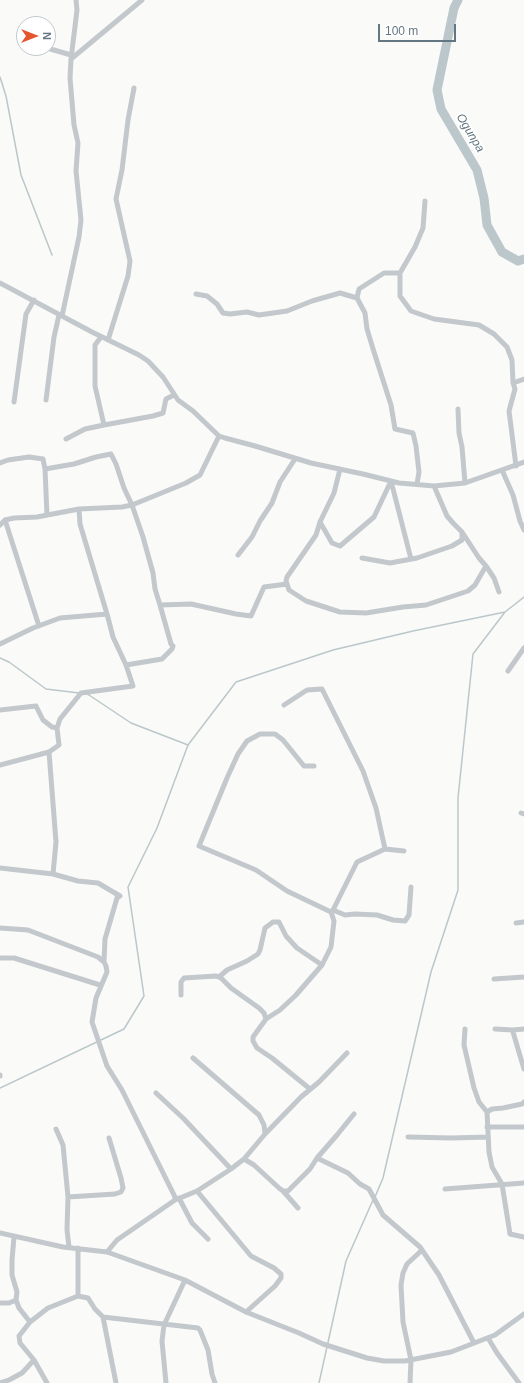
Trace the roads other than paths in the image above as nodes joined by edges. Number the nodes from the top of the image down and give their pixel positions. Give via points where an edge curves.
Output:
1 (76, 0) edge
2 (142, 0) edge
3 (56, 51) edge
4 (71, 57) junction
5 (134, 88) dead end
6 (425, 201) dead end
7 (400, 273) junction
8 (1, 284) edge
9 (196, 294) dead end
10 (357, 298) junction
11 (34, 300) junction
12 (60, 316) junction
13 (101, 337) junction
14 (108, 340) junction
15 (524, 379) edge
16 (513, 384) junction
17 (174, 395) junction
18 (46, 400) dead end
19 (14, 402) dead end
20 (458, 409) dead end
21 (104, 425) junction
22 (220, 436) junction
23 (66, 439) dead end
24 (295, 458) junction
25 (524, 462) edge
26 (0, 463) edge
27 (516, 466) junction
28 (45, 468) junction
29 (340, 469) junction
30 (502, 470) junction
31 (391, 481) junction
32 (465, 483) junction
33 (417, 484) junction
34 (434, 486) junction
35 (132, 505) junction
36 (79, 509) junction
37 (47, 515) junction
38 (6, 520) junction
39 (320, 522) junction
40 (0, 525) edge
41 (524, 530) edge
42 (462, 532) junction
43 (238, 554) dead end
44 (362, 558) dead end
45 (411, 559) junction
46 (486, 566) junction
47 (287, 584) junction
48 (499, 592) dead end
49 (160, 605) junction
50 (107, 614) junction
51 (39, 626) junction
52 (0, 644) edge
53 (524, 648) edge
54 (522, 655) edge
55 (126, 665) junction
56 (508, 671) dead end
57 (284, 705) dead end
58 (0, 710) edge
59 (57, 728) junction
60 (48, 752) junction
61 (0, 765) edge
62 (314, 766) dead end
63 (385, 849) junction
64 (404, 851) dead end
65 (0, 868) edge
66 (53, 874) junction
67 (411, 887) dead end
68 (332, 911) junction
69 (524, 922) edge
70 (516, 923) dead end
71 (0, 928) edge
72 (0, 958) edge
73 (104, 962) junction
74 (322, 966) junction
75 (220, 977) junction
76 (524, 977) edge
77 (494, 979) dead end
78 (100, 986) junction
79 (181, 994) dead end
80 (266, 1019) junction
81 (465, 1029) dead end
82 (495, 1029) dead end
83 (524, 1029) edge
84 (513, 1030) junction
85 (347, 1053) dead end
86 (193, 1058) dead end
87 (524, 1069) edge
88 (310, 1090) junction
89 (156, 1093) dead end
90 (524, 1102) edge
91 (487, 1112) junction
92 (354, 1114) dead end
93 (487, 1127) junction
94 (524, 1127) edge
95 (56, 1129) dead end
96 (265, 1134) junction
97 (408, 1136) dead end
98 (488, 1137) junction
99 (110, 1138) dead end
100 (317, 1158) junction
101 (244, 1159) junction
102 (231, 1169) junction
103 (524, 1183) edge
104 (502, 1184) junction
105 (445, 1189) dead end
106 (196, 1191) junction
107 (283, 1192) junction
108 (68, 1197) junction
109 (177, 1199) junction
110 (298, 1208) dead end
111 (0, 1233) edge
112 (14, 1237) junction
113 (524, 1237) edge
114 (208, 1239) dead end
115 (69, 1247) junction
116 (78, 1248) junction
117 (421, 1251) junction
118 (107, 1252) junction
119 (185, 1280) junction
120 (78, 1296) junction
121 (16, 1300) junction
122 (0, 1303) edge
123 (246, 1312) junction
124 (524, 1314) edge
125 (103, 1316) junction
126 (30, 1322) junction
127 (164, 1325) junction
128 (488, 1338) junction
129 (474, 1343) junction
130 (34, 1360) junction
131 (411, 1360) junction
132 (0, 1382) edge
133 (47, 1383) edge
134 (116, 1383) edge
135 (166, 1383) edge
136 (215, 1383) edge
137 (410, 1383) edge
138 (519, 1383) edge

1 - 4 street via 77,14
2 - 4 street
3 - 4 street
4 - 12 street via 81,220
5 - 14 street via 116,199 130,261 118,313
6 - 7 street via 423,228
7 - 10 street via 384,274 359,289
7 - 16 street via 400,296 411,311 434,318 479,325 494,334 507,347 512,360
8 - 11 street
9 - 10 street via 207,296 224,313 247,312 259,315 287,311 340,293
10 - 33 street via 365,313 370,340 392,406 395,429 413,433 419,472
11 - 12 street
11 - 19 street via 26,314
12 - 13 street
12 - 18 street via 54,336
13 - 14 street
13 - 21 street via 95,345 95,386
14 - 17 street via 148,361 163,377
15 - 16 street
16 - 27 street via 515,389 509,411
17 - 21 street via 166,399 162,413
17 - 22 street
20 - 32 street
21 - 23 street
22 - 24 street
22 - 35 street via 200,475
24 - 29 street
24 - 43 street via 252,537
25 - 27 street
26 - 28 street via 30,457 43,459
27 - 30 street
28 - 35 street via 74,464 111,454
28 - 37 street
29 - 31 street
29 - 39 street via 334,493
30 - 32 street
30 - 41 street
31 - 33 street
31 - 39 street via 374,517 340,546 332,543
31 - 45 street
32 - 34 street
33 - 34 street
34 - 42 street via 448,516
35 - 36 street
35 - 49 street
36 - 37 street
36 - 50 street via 80,524
37 - 38 street
38 - 40 street
38 - 51 street
39 - 47 street via 316,535 288,577
42 - 45 street via 462,540 452,546
42 - 46 street
44 - 45 street via 390,563
46 - 47 street via 475,585 468,591 426,605 366,613 340,612 306,601 289,590
46 - 48 street
47 - 49 street via 264,587 251,616 191,604
49 - 55 street via 172,648 162,659
50 - 51 street via 60,618
50 - 55 street via 113,637
51 - 52 street
53 - 54 street
54 - 56 street
55 - 59 street via 133,686 81,693 60,719
57 - 63 street via 307,690 322,689 363,771 376,808
58 - 59 street via 36,706 43,720
59 - 60 street via 59,745
60 - 61 street
60 - 66 street via 56,842
62 - 68 street via 304,766 275,734 260,734 247,741 238,754 198,846 256,870 286,891
63 - 64 street
63 - 68 street via 357,862
65 - 66 street
66 - 73 street via 98,883 120,896 117,898 105,938
67 - 68 street via 409,915 405,921 377,915 345,915
68 - 74 street via 334,921 330,948
69 - 70 street
71 - 73 street via 28,930 98,956
72 - 78 street via 14,958
73 - 78 street via 107,972
74 - 75 street via 297,948 286,936 279,922 273,922 265,928 258,954 227,970
74 - 80 street via 296,995
75 - 79 street via 184,978 181,982
75 - 80 street via 259,1008
76 - 77 street
78 - 109 street via 92,1022 108,1066
80 - 88 street via 253,1037 256,1048
81 - 91 street via 464,1045 474,1088 479,1102
82 - 84 street
83 - 84 street
84 - 87 street
85 - 88 street
86 - 96 street via 259,1115
88 - 96 street
89 - 102 street
90 - 91 street
91 - 93 street
92 - 100 street
93 - 94 street
93 - 98 street
95 - 108 street via 63,1145
96 - 101 street
97 - 98 street
98 - 104 street via 492,1167
99 - 108 street via 122,1178 121,1192
100 - 107 street via 292,1188
100 - 117 street via 348,1173 369,1189 383,1215 420,1247
101 - 102 street
101 - 107 street
102 - 106 street
103 - 104 street
104 - 105 street
104 - 113 street via 510,1234
106 - 109 street
106 - 123 street via 251,1256 281,1274 275,1286
107 - 110 street
108 - 115 street
109 - 114 street via 192,1222
109 - 118 street via 117,1240
111 - 112 street
112 - 115 street
112 - 121 street via 12,1275 17,1292
115 - 116 street
116 - 118 street
116 - 120 street
117 - 129 street via 439,1275
117 - 131 street via 407,1264 401,1285 403,1322
118 - 119 street
119 - 123 street
119 - 127 street
120 - 125 street via 88,1298
120 - 126 street via 48,1308
121 - 122 street
121 - 126 street
123 - 131 street via 323,1344 367,1358 384,1361
124 - 128 street
125 - 127 street
125 - 134 street
126 - 130 street via 19,1339
127 - 135 street via 162,1341
127 - 136 street via 200,1330 208,1350
128 - 129 street
128 - 138 street
129 - 131 street via 451,1352
130 - 132 street via 22,1373
130 - 133 street
131 - 137 street

